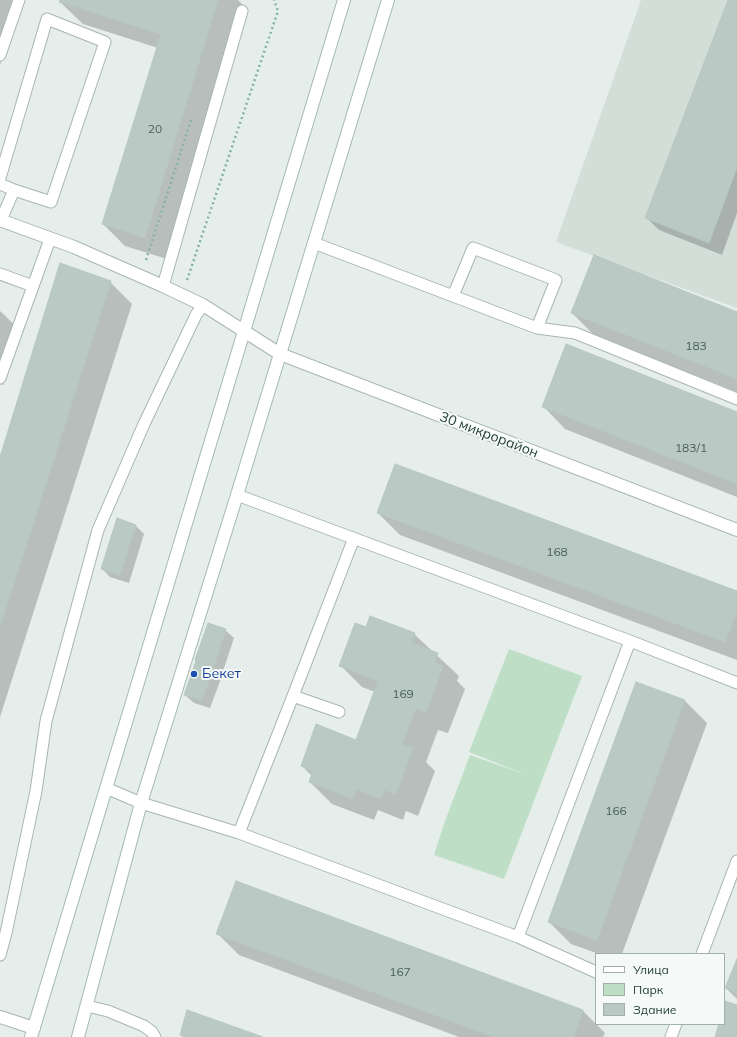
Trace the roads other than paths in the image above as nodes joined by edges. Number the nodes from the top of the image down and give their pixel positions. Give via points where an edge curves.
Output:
1 (19, 0) edge
2 (344, 0) edge
3 (388, 0) edge
4 (242, 11) dead end
5 (0, 55) edge
6 (0, 178) edge
7 (0, 184) edge
8 (14, 190) junction
9 (1, 220) edge
10 (50, 239) junction
11 (314, 243) junction
12 (0, 274) edge
13 (33, 286) junction
14 (163, 286) junction
15 (453, 296) junction
16 (203, 305) junction
17 (537, 328) junction
18 (244, 332) junction
19 (280, 354) junction
20 (0, 378) edge
21 (737, 399) edge
22 (237, 496) junction
23 (737, 530) edge
24 (354, 538) junction
25 (630, 641) junction
26 (737, 683) edge
27 (293, 696) junction
28 (338, 712) dead end
29 (106, 788) junction
30 (142, 803) junction
31 (239, 832) junction
32 (737, 861) edge
33 (518, 937) junction
34 (702, 953) edge
35 (0, 955) edge
36 (595, 972) edge
37 (87, 1006) junction
38 (0, 1017) edge
39 (676, 1025) edge
40 (32, 1033) edge
41 (78, 1037) edge
42 (155, 1037) edge
43 (671, 1037) edge

1 - 5 lane
2 - 18 main road
3 - 11 main road
4 - 14 lane
6 - 8 lane via 46,19 105,42 51,202
7 - 8 lane
8 - 9 lane
9 - 10 main road, 30 микрорайон
10 - 13 lane
10 - 14 main road, 30 микрорайон
11 - 15 lane
11 - 19 main road
12 - 13 lane
13 - 20 lane
14 - 16 main road, 30 микрорайон
15 - 17 lane
15 - 17 lane via 473,248 556,280
16 - 18 main road, 30 микрорайон
16 - 35 lane via 144,424 98,530 46,721 36,791
17 - 21 lane via 575,333
18 - 19 main road, 30 микрорайон
18 - 29 main road
19 - 22 main road
19 - 23 main road, 30 микрорайон
22 - 24 lane
22 - 30 main road
24 - 25 lane
24 - 27 lane
25 - 26 lane
25 - 33 lane
27 - 28 lane
27 - 31 lane
29 - 30 lane
29 - 40 main road
30 - 31 lane
30 - 37 main road
31 - 33 lane
32 - 34 lane
33 - 36 lane
37 - 41 main road
37 - 42 lane via 108,1011 144,1026
38 - 40 main road
39 - 43 lane

